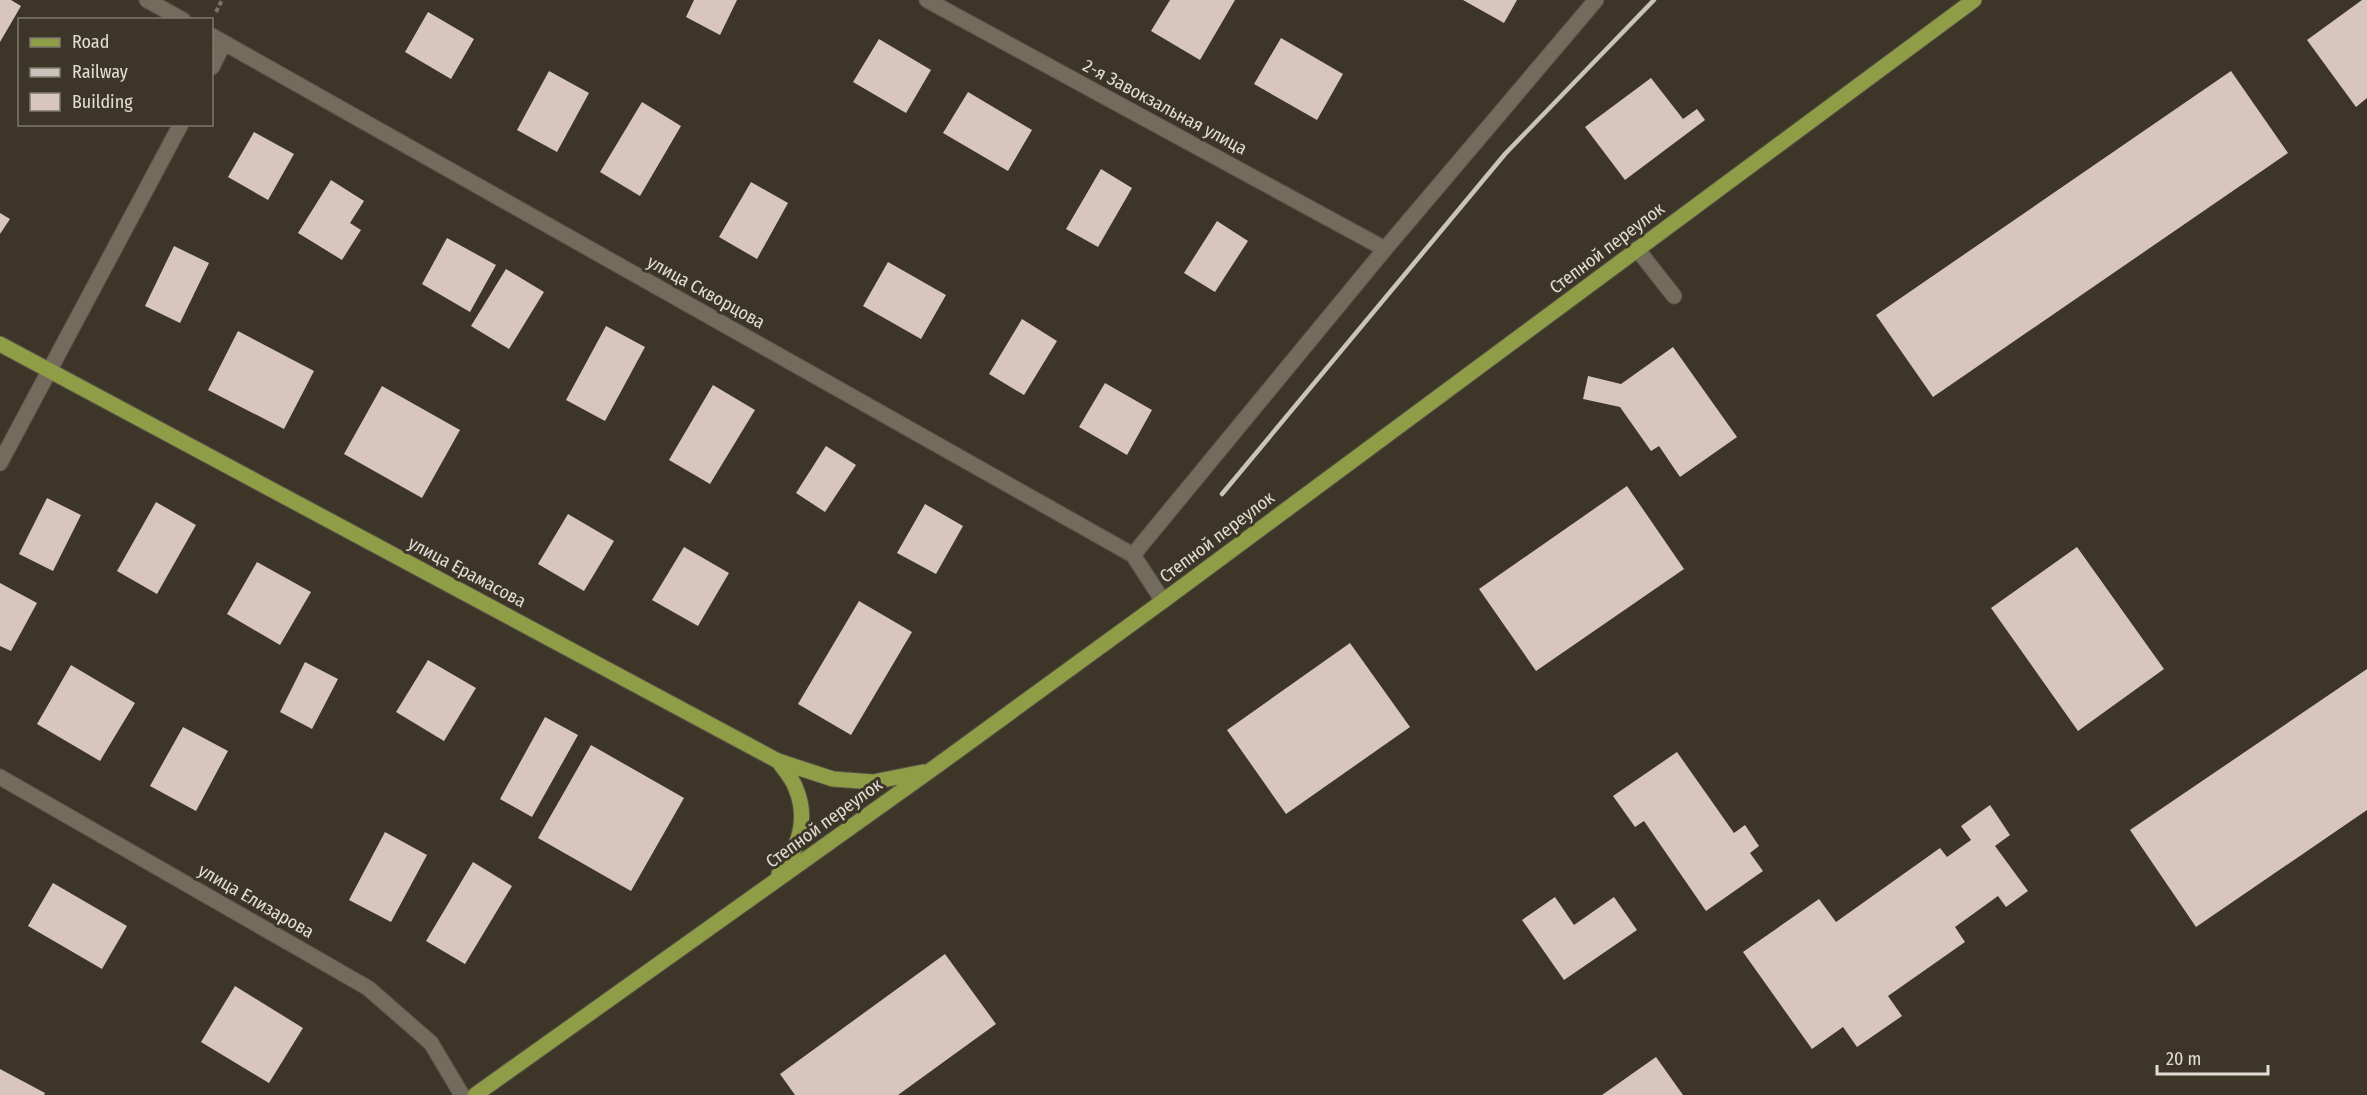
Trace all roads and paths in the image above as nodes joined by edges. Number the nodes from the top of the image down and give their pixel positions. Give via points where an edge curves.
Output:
1 (147, 0) edge
2 (927, 0) edge
3 (1596, 0) edge
4 (1974, 0) edge
5 (179, 18) edge
6 (218, 39) edge
7 (213, 62) edge
8 (180, 126) edge
9 (1385, 249) junction
10 (1637, 249) junction
11 (1674, 296) dead end
12 (0, 344) edge
13 (49, 370) junction
14 (0, 463) edge
15 (1133, 555) junction
16 (1163, 601) junction
17 (778, 761) junction
18 (931, 770) junction
19 (0, 777) edge
20 (770, 885) junction
21 (462, 1095) edge
22 (475, 1095) edge

1 - 5 street
2 - 9 street, 2-я Завокзальная улица
3 - 9 street
4 - 10 main road, Степной переулок
6 - 7 street
6 - 15 street, улица Скворцова
8 - 13 street
9 - 15 street
10 - 11 street
10 - 16 main road, Степной переулок
12 - 13 main road, улица Ерамасова
13 - 14 street
13 - 17 main road, улица Ерамасова
15 - 16 street, улица Скворцова
16 - 18 main road, Степной переулок
17 - 18 main road, улица Ерамасова via 833,779 873,782
17 - 20 main road via 796,787 802,813 800,838
18 - 20 main road, Степной переулок
19 - 21 street, улица Елизарова via 368,988 431,1043
20 - 22 main road, Степной переулок

